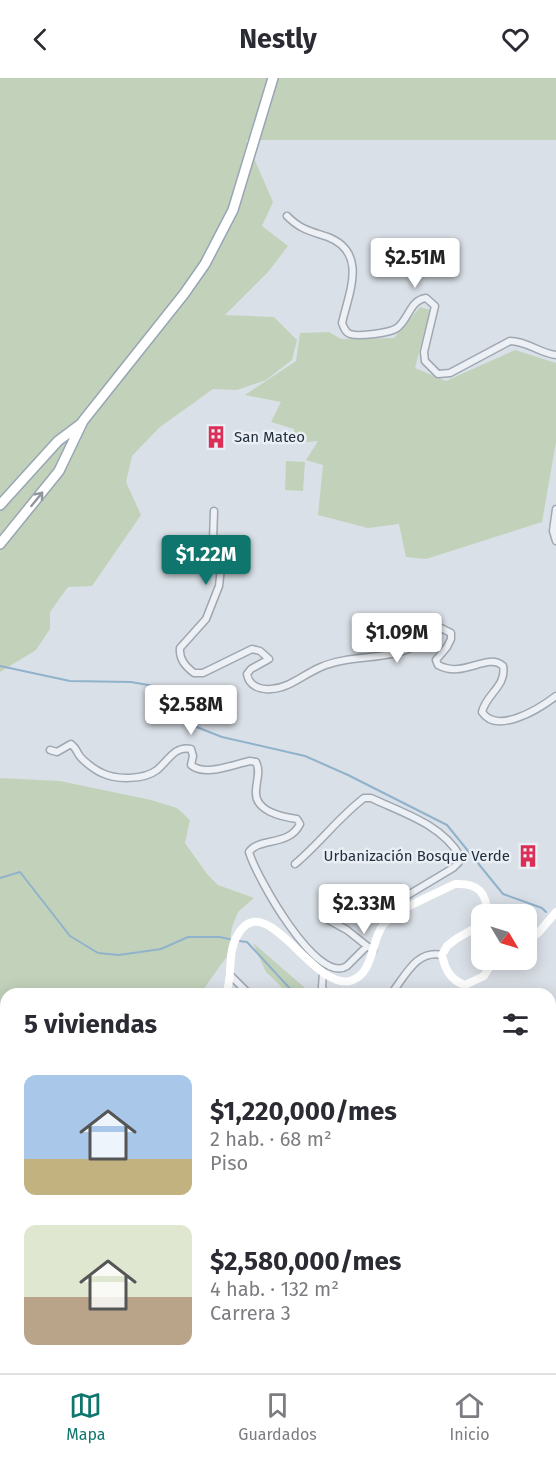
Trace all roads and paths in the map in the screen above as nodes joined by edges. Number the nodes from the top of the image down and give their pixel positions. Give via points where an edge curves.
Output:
1 (273, 78) edge
2 (287, 216) dead end
3 (556, 355) edge
4 (85, 420) junction
5 (58, 441) junction
6 (51, 449) junction
7 (70, 450) junction
8 (64, 463) junction
9 (0, 505) edge
10 (556, 509) edge
11 (214, 511) dead end
12 (556, 541) edge
13 (0, 544) edge
14 (556, 696) edge
15 (50, 750) dead end
16 (295, 864) dead end
17 (487, 904) edge
18 (405, 910) junction
19 (556, 912) edge
20 (327, 919) dead end
21 (471, 930) edge
22 (537, 934) edge
23 (370, 948) junction
24 (442, 955) junction
25 (488, 970) edge
26 (323, 973) junction
27 (230, 975) junction
28 (227, 988) edge
29 (243, 988) edge
30 (322, 988) edge
31 (396, 988) edge

1 - 4 main road via 233,210 220,238 184,294
2 - 3 street via 308,232 333,240 350,254 354,269 342,323 349,334 394,330 418,301 426,298 435,306 424,362 438,374 450,373 510,340
4 - 5 main road
4 - 7 main road
5 - 6 main road
5 - 7 main road
6 - 8 main road
6 - 9 main road
7 - 8 main road
13 -> 8 main road
10 - 12 street
11 - 14 street via 219,586 206,619 180,653 183,663 194,672 203,673 257,649 269,659 247,674 251,684 281,688 321,667 416,646 441,628 451,633 451,639 436,660 438,665 455,670 493,661 503,666 501,684 483,705 486,718 507,721
15 - 23 street via 57,752 71,744 99,771 120,777 150,774 183,748 191,749 191,765 197,769 255,761 255,794 259,803 278,815 297,819 300,824 295,833 274,843 260,844 249,852 274,905 315,955 336,969 344,969
16 - 18 street via 351,807 371,798 429,825 446,837 460,856 453,868 403,898
17 - 18 main road via 476,887 464,883
18 - 23 main road via 383,925
19 - 22 main road
20 - 23 street
21 - 24 main road via 447,946
23 - 26 main road via 368,965 352,981 340,982
24 - 25 main road via 449,975 465,985
24 - 31 street via 429,954 414,963
26 - 27 main road via 272,926 261,921 241,930 234,941
26 - 30 street
27 - 28 main road
27 - 29 street

